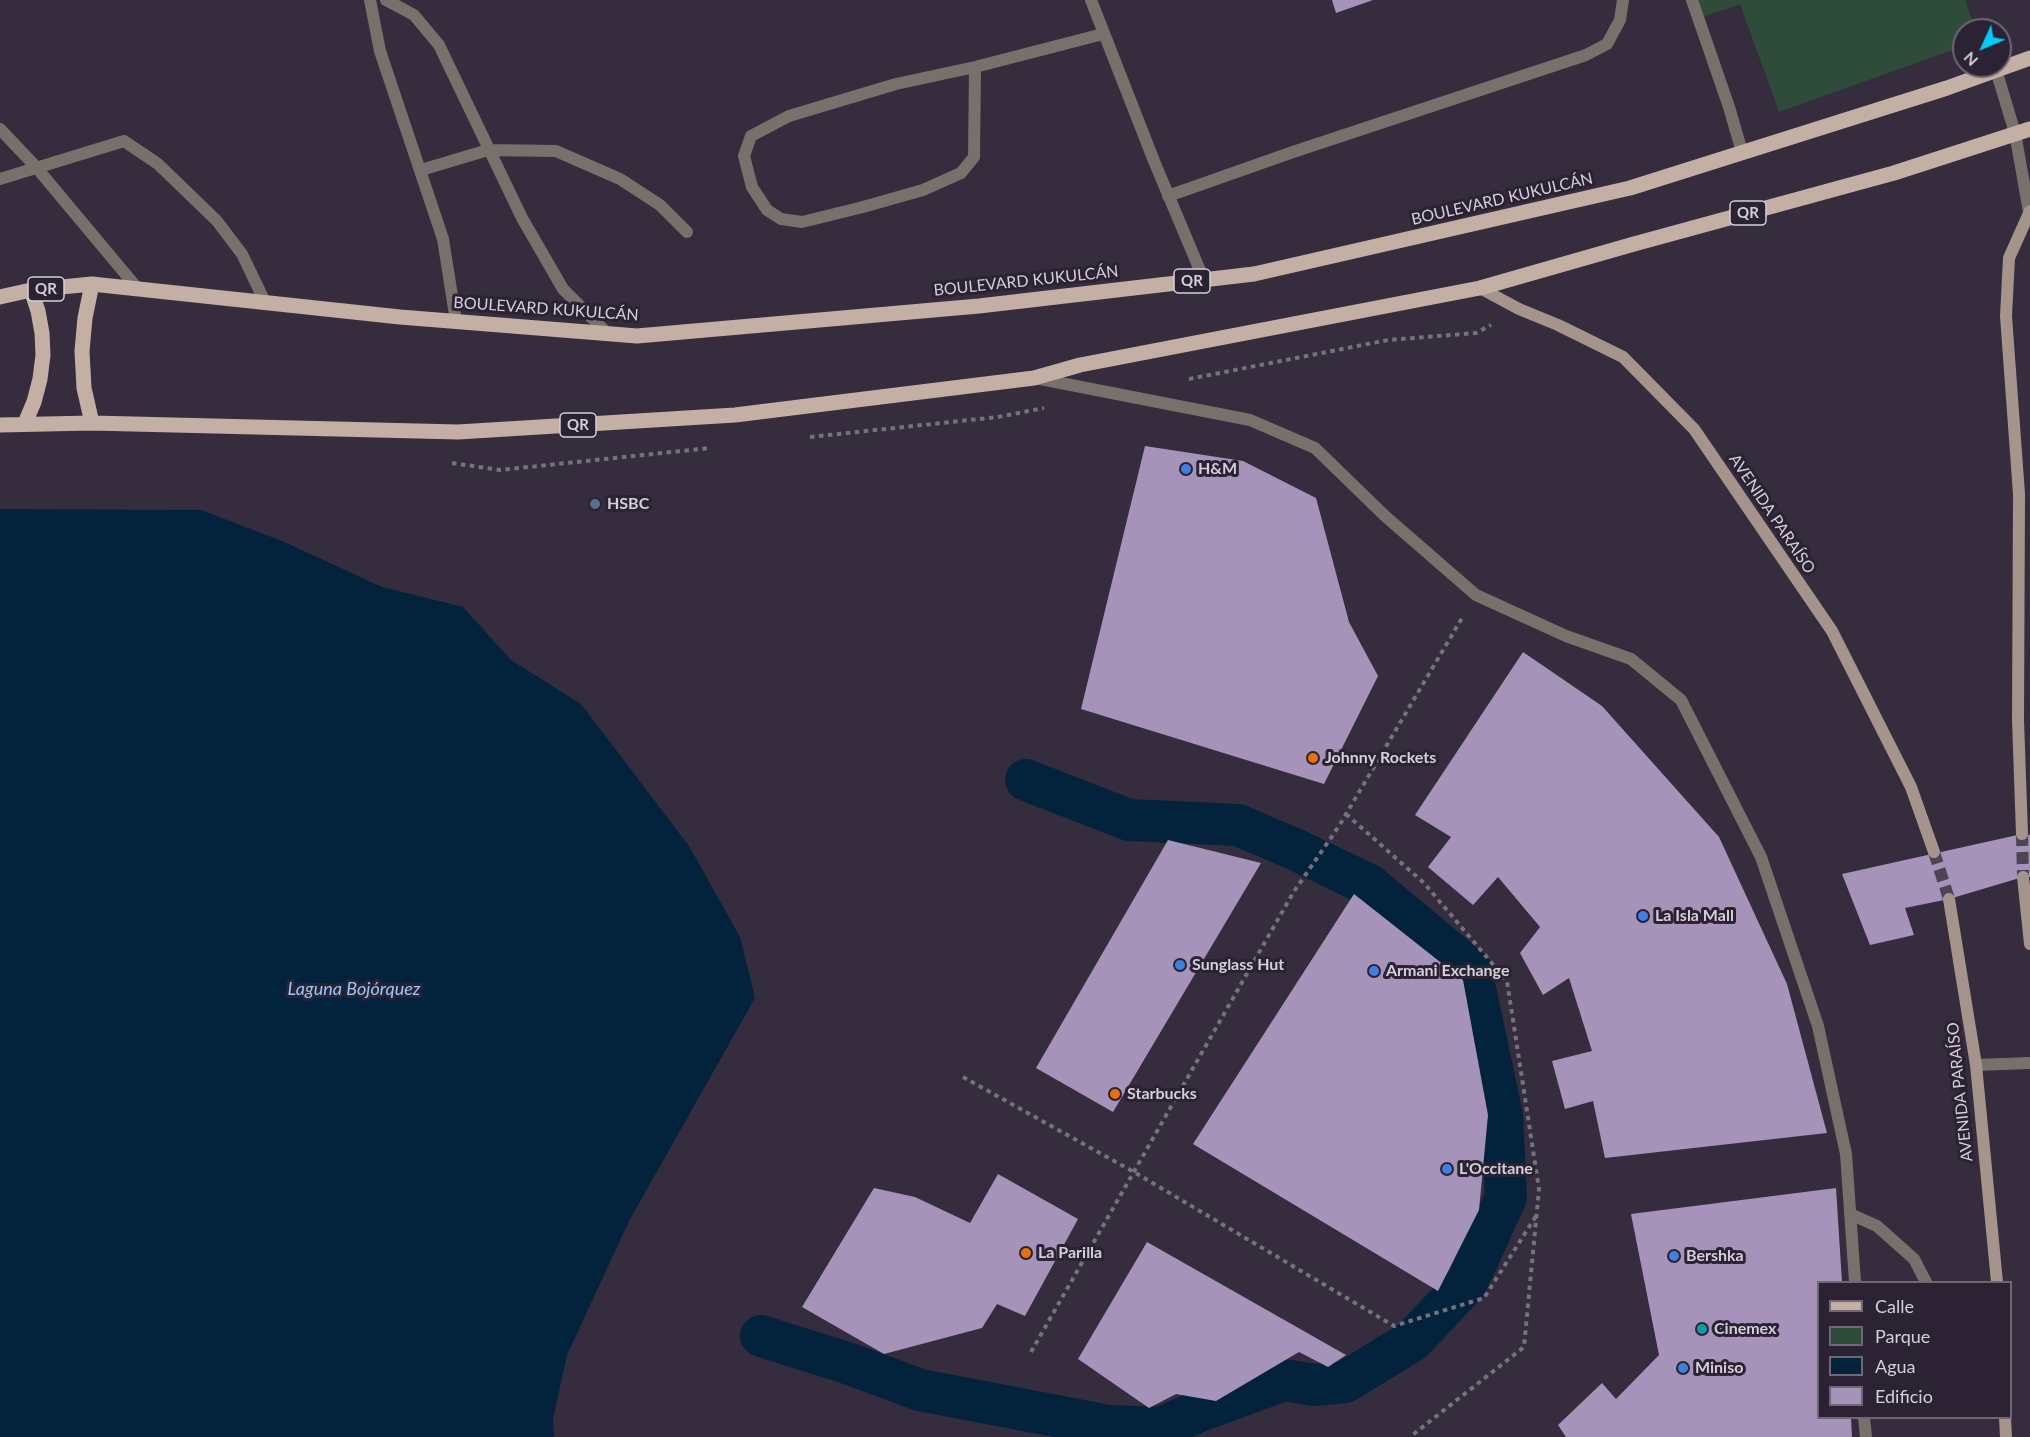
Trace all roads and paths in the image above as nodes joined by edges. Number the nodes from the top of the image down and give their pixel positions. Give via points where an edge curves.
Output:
1 (370, 0) edge
2 (386, 0) edge
3 (1091, 0) edge
4 (1623, 0) edge
5 (1692, 0) edge
6 (1103, 34) junction
7 (2030, 58) edge
8 (2012, 64) edge
9 (975, 67) junction
10 (1974, 78) edge
11 (1998, 78) edge
12 (0, 129) edge
13 (2030, 129) edge
14 (2015, 133) junction
15 (488, 150) junction
16 (1742, 152) junction
17 (36, 167) junction
18 (421, 170) junction
19 (0, 179) edge
20 (1168, 196) junction
21 (2030, 212) edge
22 (687, 232) dead end
23 (1204, 280) junction
24 (92, 284) junction
25 (1480, 288) junction
26 (138, 289) junction
27 (31, 290) junction
28 (0, 297) edge
29 (265, 302) junction
30 (456, 321) junction
31 (607, 333) junction
32 (1034, 378) junction
33 (25, 423) junction
34 (92, 423) junction
35 (0, 424) edge
36 (1476, 595) junction
37 (1346, 814) junction
38 (2022, 834) tunnel mouth
39 (1934, 852) tunnel mouth
40 (2023, 877) tunnel mouth
41 (1949, 899) tunnel mouth
42 (2030, 944) edge
43 (2030, 1063) edge
44 (1976, 1065) junction
45 (963, 1077) dead end
46 (1134, 1172) junction
47 (1537, 1214) junction
48 (1850, 1214) junction
49 (1855, 1281) edge
50 (1925, 1281) edge
51 (1997, 1281) edge
52 (1031, 1352) dead end
53 (1864, 1419) edge
54 (2005, 1419) edge
55 (1410, 1437) edge
56 (1866, 1437) edge
57 (2006, 1437) edge

1 - 18 street via 380,51
2 - 15 street via 414,15 439,45
3 - 6 street
4 - 20 street via 1620,20 1607,44 1587,55
5 - 16 street
6 - 9 street
6 - 20 street
7 - 8 main road, BOULEVARD KUKULCÁN / QR
9 - 9 street via 896,84 789,116 751,136 744,156 752,187 767,210 781,219 802,222 923,190 960,172 974,157
10 - 16 main road, BOULEVARD KUKULCÁN / QR
11 - 14 street
12 - 17 street
13 - 14 main road, QR
14 - 21 street
14 - 25 main road, QR via 1894,173
15 - 18 street
15 - 22 street via 556,151 620,179 660,206
15 - 31 street via 563,289
16 - 23 main road, BOULEVARD KUKULCÁN / QR via 1630,188 1254,274
17 - 19 street
17 - 26 street
17 - 29 street via 124,141 158,164 217,221 242,254
18 - 30 street via 443,239
20 - 23 street
21 - 38 street via 2009,258 2006,316 2019,494
23 - 31 main road, BOULEVARD KUKULCÁN / QR via 778,324 637,336
24 - 26 main road, BOULEVARD KUKULCÁN / QR
24 - 27 main road, BOULEVARD KUKULCÁN / QR
24 - 34 main road via 82,351 84,388
25 - 32 main road, QR via 1080,365
25 - 39 street, AVENIDA PARAÍSO via 1623,357 1694,429 1832,631 1911,787
26 - 29 main road, BOULEVARD KUKULCÁN / QR
27 - 28 main road, BOULEVARD KUKULCÁN / QR
27 - 33 main road via 38,311 43,355 34,402
29 - 30 main road, BOULEVARD KUKULCÁN / QR
30 - 31 main road, BOULEVARD KUKULCÁN / QR
32 - 34 main road, QR via 735,415 458,432
32 - 36 street via 1250,420 1315,448 1385,516
33 - 34 main road, QR
33 - 35 main road, QR
36 - 37 path
36 - 48 street via 1566,636 1631,659 1681,700 1761,857 1818,1026 1846,1154
37 - 46 path via 1293,893
37 - 47 path via 1424,883 1507,981 1539,1188
40 - 42 street
41 - 44 street, AVENIDA PARAÍSO
43 - 44 street
44 - 51 street, AVENIDA PARAÍSO
45 - 46 path
46 - 47 path via 1394,1326 1484,1298
46 - 52 path
47 - 55 path via 1524,1347
48 - 49 street
48 - 50 street via 1877,1226 1914,1259
53 - 56 street
54 - 57 street

